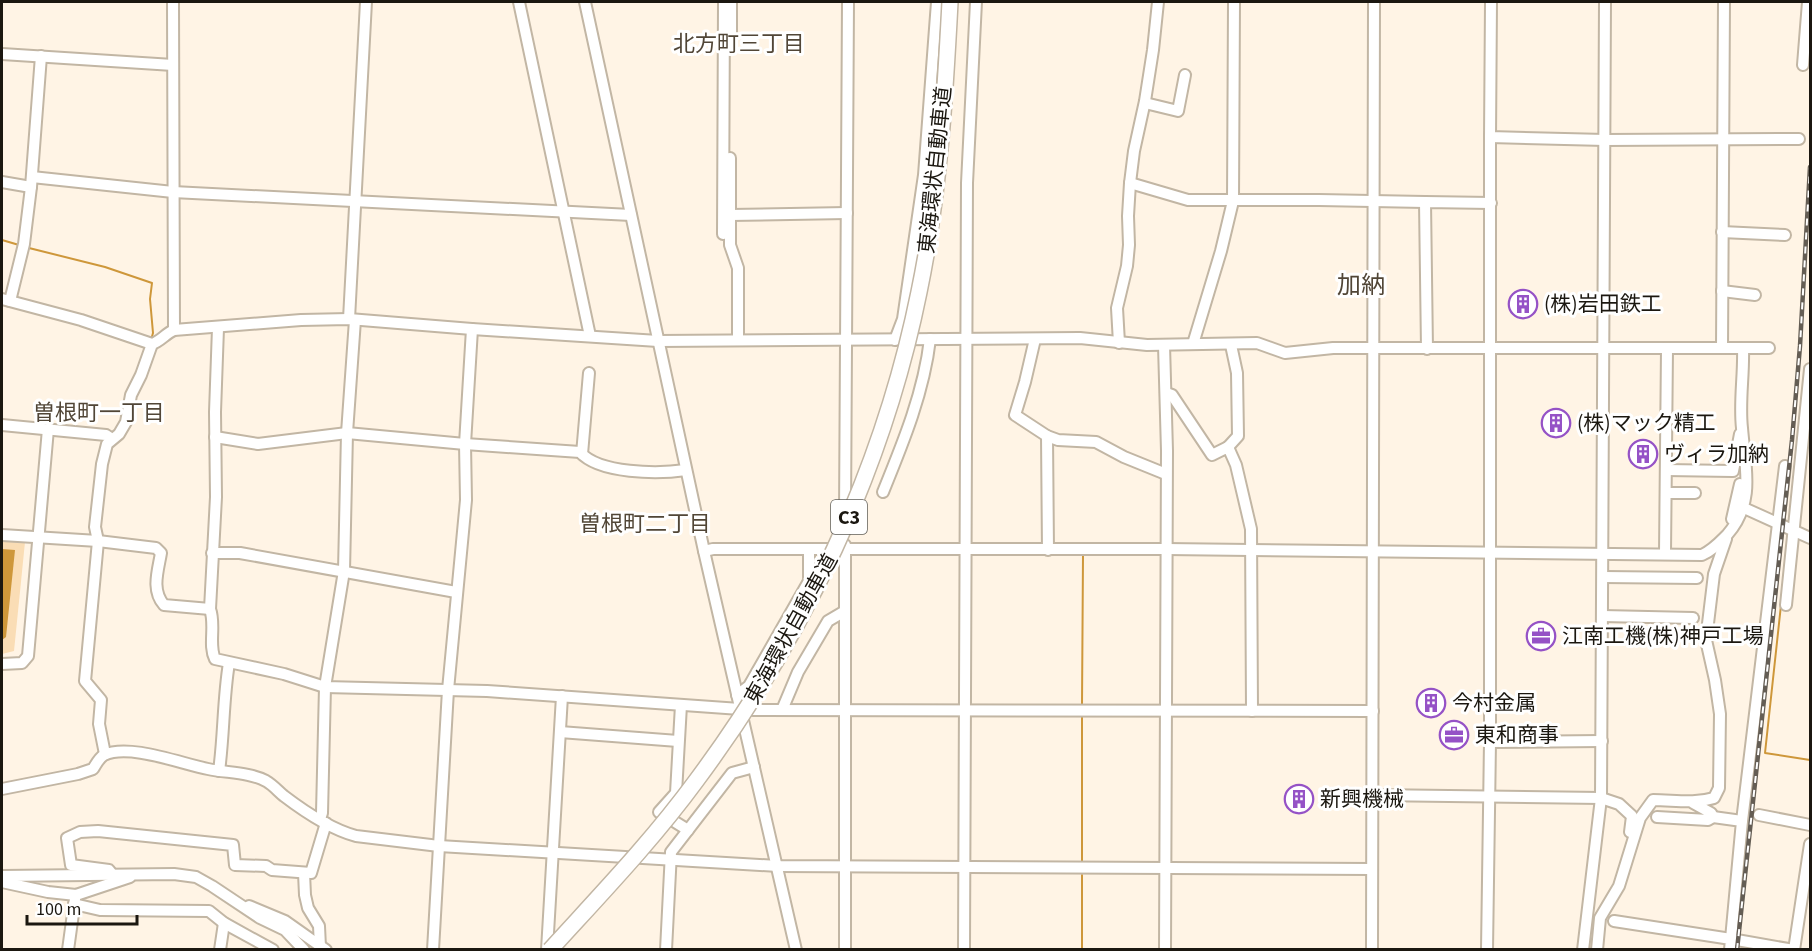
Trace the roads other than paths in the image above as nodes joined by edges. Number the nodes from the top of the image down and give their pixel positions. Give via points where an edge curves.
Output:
1 (173, 2) edge
2 (366, 2) edge
3 (519, 2) edge
4 (585, 2) edge
5 (724, 2) edge
6 (731, 2) edge
7 (848, 2) edge
8 (937, 2) edge
9 (950, 2) edge
10 (976, 2) edge
11 (1158, 2) edge
12 (1234, 2) edge
13 (1374, 2) edge
14 (1491, 2) edge
15 (1605, 2) edge
16 (1724, 2) edge
17 (1808, 2) edge
18 (2, 54) edge
19 (41, 56) junction
20 (173, 65) junction
21 (1803, 65) dead end
22 (1185, 75) dead end
23 (1145, 103) junction
24 (1490, 137) junction
25 (1798, 139) dead end
26 (1605, 140) junction
27 (1723, 140) junction
28 (2, 182) edge
29 (32, 182) junction
30 (1130, 183) junction
31 (173, 192) junction
32 (1233, 201) junction
33 (1374, 201) junction
34 (356, 202) junction
35 (1425, 202) junction
36 (1491, 203) junction
37 (563, 212) junction
38 (847, 213) junction
39 (631, 215) junction
40 (730, 215) junction
41 (730, 232) junction
42 (1722, 232) junction
43 (1785, 235) dead end
44 (1722, 291) junction
45 (1755, 295) dead end
46 (6, 300) edge
47 (352, 320) junction
48 (218, 328) junction
49 (472, 329) junction
50 (174, 330) junction
51 (590, 336) junction
52 (846, 339) junction
53 (930, 339) junction
54 (966, 339) junction
55 (1035, 339) junction
56 (738, 340) junction
57 (895, 340) junction
58 (658, 341) junction
59 (1119, 343) junction
60 (152, 344) junction
61 (1193, 344) junction
62 (1164, 345) junction
63 (1231, 345) junction
64 (1604, 348) junction
65 (1722, 348) junction
66 (1743, 348) junction
67 (1769, 348) dead end
68 (1374, 349) junction
69 (1427, 349) junction
70 (1492, 349) junction
71 (1667, 349) junction
72 (1810, 369) edge
73 (589, 373) dead end
74 (1166, 393) junction
75 (2, 425) edge
76 (1742, 428) junction
77 (48, 429) junction
78 (347, 433) junction
79 (1808, 433) edge
80 (1047, 436) junction
81 (215, 437) junction
82 (112, 439) junction
83 (465, 444) junction
84 (1228, 447) junction
85 (582, 454) junction
86 (1746, 461) junction
87 (1785, 466) dead end
88 (686, 470) junction
89 (1666, 470) junction
90 (1166, 474) junction
91 (883, 492) dead end
92 (1666, 493) junction
93 (1695, 493) dead end
94 (1744, 508) junction
95 (1778, 523) junction
96 (1793, 530) junction
97 (2, 535) edge
98 (1726, 535) junction
99 (39, 537) junction
100 (1810, 538) edge
101 (98, 541) junction
102 (1166, 549) junction
103 (809, 550) junction
104 (845, 550) junction
105 (966, 550) junction
106 (1048, 550) junction
107 (704, 551) junction
108 (1252, 551) junction
109 (1374, 552) junction
110 (212, 553) junction
111 (1490, 553) junction
112 (1604, 553) junction
113 (1665, 554) junction
114 (344, 571) junction
115 (1604, 577) junction
116 (1697, 578) dead end
117 (456, 592) junction
118 (1786, 605) dead end
119 (210, 609) junction
120 (845, 611) junction
121 (1603, 616) junction
122 (1693, 618) dead end
123 (229, 663) junction
124 (2, 664) edge
125 (325, 687) junction
126 (448, 690) junction
127 (737, 695) junction
128 (562, 696) junction
129 (681, 705) junction
130 (740, 709) junction
131 (782, 710) junction
132 (844, 710) junction
133 (964, 711) junction
134 (1165, 711) junction
135 (1252, 711) junction
136 (1373, 711) junction
137 (560, 732) junction
138 (678, 741) junction
139 (1602, 741) junction
140 (1490, 742) junction
141 (105, 754) junction
142 (754, 767) junction
143 (219, 771) junction
144 (2, 789) edge
145 (1372, 795) junction
146 (1489, 797) junction
147 (1601, 798) junction
148 (1690, 801) junction
149 (1760, 815) dead end
150 (1657, 817) dead end
151 (1713, 817) junction
152 (1742, 820) junction
153 (323, 821) junction
154 (1810, 825) edge
155 (688, 830) junction
156 (1810, 844) edge
157 (439, 846) junction
158 (553, 853) junction
159 (1627, 855) junction
160 (671, 860) junction
161 (778, 866) junction
162 (845, 867) junction
163 (965, 868) junction
164 (1165, 869) junction
165 (1372, 869) junction
166 (304, 873) junction
167 (136, 874) junction
168 (113, 875) junction
169 (2, 876) edge
170 (2, 882) edge
171 (75, 900) junction
172 (1806, 903) edge
173 (240, 904) junction
174 (1614, 921) dead end
175 (224, 923) junction
176 (285, 930) junction
177 (1731, 944) edge
178 (322, 948) edge
179 (68, 950) edge
180 (220, 950) edge
181 (273, 950) edge
182 (294, 950) edge
183 (304, 950) edge
184 (433, 950) edge
185 (548, 950) edge
186 (666, 950) edge
187 (796, 950) edge
188 (845, 950) edge
189 (964, 950) edge
190 (1165, 950) edge
191 (1372, 950) edge
192 (1487, 950) edge
193 (1583, 950) edge
194 (1597, 950) edge
195 (1794, 950) edge

1 - 20 street
2 - 34 street
3 - 37 street
4 - 39 street
5 - 41 street via 723,234
6 - 40 street
7 - 38 street
8 - 57 street via 924,175 903,319
9 - 185 highway, 東海環状自動車道 / C3, bridge via 932,223 903,363 860,491 777,663 738,723 648,840
10 - 54 street via 967,183
11 - 23 street
12 - 32 street
13 - 33 street
14 - 24 street
15 - 26 street
16 - 27 street
17 - 21 street
18 - 19 street
19 - 20 street
19 - 29 street
20 - 31 street
22 - 23 street via 1178,111
23 - 30 street
24 - 26 street
24 - 36 street
25 - 27 street
26 - 27 street
26 - 64 street
27 - 42 street
28 - 29 street
29 - 31 street
29 - 46 street via 24,244
30 - 32 street via 1188,200
30 - 59 street via 1127,266 1117,308
31 - 34 street
31 - 50 street
32 - 33 street
32 - 61 street
33 - 35 street
33 - 68 street
34 - 37 street
34 - 47 street
35 - 36 street
35 - 69 street
36 - 70 street
37 - 39 street
37 - 51 street
38 - 40 street
38 - 52 street
39 - 58 street
40 - 41 street
41 - 56 street via 738,268
42 - 43 street
42 - 44 street
44 - 45 street
44 - 65 street
46 - 60 street
47 - 48 street via 301,320
47 - 49 street
47 - 78 street
48 - 50 street
48 - 81 street
49 - 51 street
49 - 83 street
50 - 60 street
51 - 58 street
52 - 56 street
52 - 57 street
52 - 104 street
53 - 54 street
53 - 57 street
53 - 91 street via 906,433
54 - 55 street
54 - 105 street
55 - 59 street via 1080,338
55 - 80 street via 1015,414
56 - 58 street
58 - 88 street
59 - 62 street
60 - 82 street via 131,395 126,422
61 - 62 street
61 - 63 street
62 - 74 street
63 - 68 street via 1257,343 1285,353
63 - 84 street via 1237,373 1238,436
64 - 70 street
64 - 71 street
64 - 112 street
65 - 66 street
65 - 71 street
66 - 67 street
66 - 76 street
68 - 69 street
68 - 109 street
69 - 70 street
70 - 111 street
71 - 89 street
72 - 79 street
73 - 85 street
74 - 84 street via 1172,395 1212,455
74 - 90 street
75 - 77 street
76 - 86 street
76 - 89 street via 1733,471
77 - 82 street via 106,435
77 - 99 street
78 - 81 street via 258,444
78 - 83 street
78 - 114 street
79 - 96 street
80 - 90 street via 1096,442
80 - 106 street
81 - 110 street
82 - 101 street via 102,464 95,527
83 - 85 street
83 - 117 street via 466,500
84 - 108 street via 1251,529
85 - 88 street via 587,461 614,468 647,473
86 - 94 street
86 - 98 street
87 - 95 street
88 - 107 street
89 - 92 street
90 - 102 street
92 - 93 street
92 - 113 street
94 - 95 street
94 - 98 street
95 - 96 street
95 - 152 street
96 - 100 street
96 - 118 street
97 - 99 street
98 - 113 street via 1702,555
98 - 148 street via 1714,574 1706,640 1720,714 1719,788 1714,798
99 - 101 street
99 - 124 street via 28,656 22,663
101 - 119 street via 156,548 161,553 156,582 158,598 164,605
101 - 141 street via 84,681 101,700 99,724
102 - 106 street
102 - 108 street
102 - 134 street
103 - 104 street
103 - 107 street
103 - 127 street via 809,581 749,686
104 - 105 street
104 - 120 street
105 - 106 street
105 - 133 street
107 - 127 street
108 - 109 street
108 - 135 street
109 - 111 street
109 - 136 street
110 - 114 street via 240,553
110 - 119 street
111 - 112 street
111 - 140 street
112 - 113 street
112 - 115 street
114 - 117 street
114 - 125 street
115 - 116 street
115 - 121 street
117 - 126 street
119 - 123 street via 212,654 215,659
120 - 131 street via 828,621 798,672
120 - 132 street
121 - 122 street
121 - 139 street
123 - 125 street
123 - 143 street
125 - 126 street
125 - 153 street
126 - 128 street
126 - 157 street
127 - 130 street
128 - 129 street
128 - 137 street
129 - 130 street
129 - 138 street
130 - 131 street
130 - 142 street
131 - 132 street
132 - 133 street
132 - 162 street
133 - 134 street
133 - 163 street
134 - 135 street
134 - 164 street
135 - 136 street
136 - 145 street
137 - 138 street
137 - 158 street
138 - 155 street via 676,793 659,812
139 - 140 street
139 - 147 street
140 - 146 street
141 - 143 street via 144,753
141 - 144 street via 93,769
142 - 155 street via 732,773
142 - 161 street
143 - 153 street via 255,776
145 - 146 street
145 - 165 street
146 - 147 street
146 - 192 street
147 - 159 street via 1619,804 1632,816
147 - 193 street
148 - 151 street
148 - 159 street via 1653,800 1640,818
149 - 154 street
150 - 151 street
151 - 152 street
152 - 177 street
153 - 157 street via 356,836
153 - 166 street via 311,873
155 - 160 street via 671,852
156 - 172 street
157 - 158 street
157 - 184 street
158 - 160 street
158 - 185 street
159 - 194 street via 1618,886 1600,918
160 - 161 street
160 - 186 street
161 - 162 street
161 - 187 street
162 - 163 street
162 - 188 street
163 - 164 street
163 - 189 street
164 - 165 street
164 - 190 street
165 - 191 street
166 - 168 street via 235,865 233,845 98,831 67,838 71,865 109,870
166 - 178 street via 305,895 319,926
167 - 168 street
167 - 171 street
167 - 173 street via 196,877
168 - 169 street
170 - 171 street
171 - 175 street via 100,910 209,911
171 - 179 street
172 - 195 street
173 - 176 street
173 - 178 street via 285,921
174 - 177 street
175 - 180 street
175 - 181 street
176 - 182 street via 285,938
176 - 183 street
177 - 195 street

